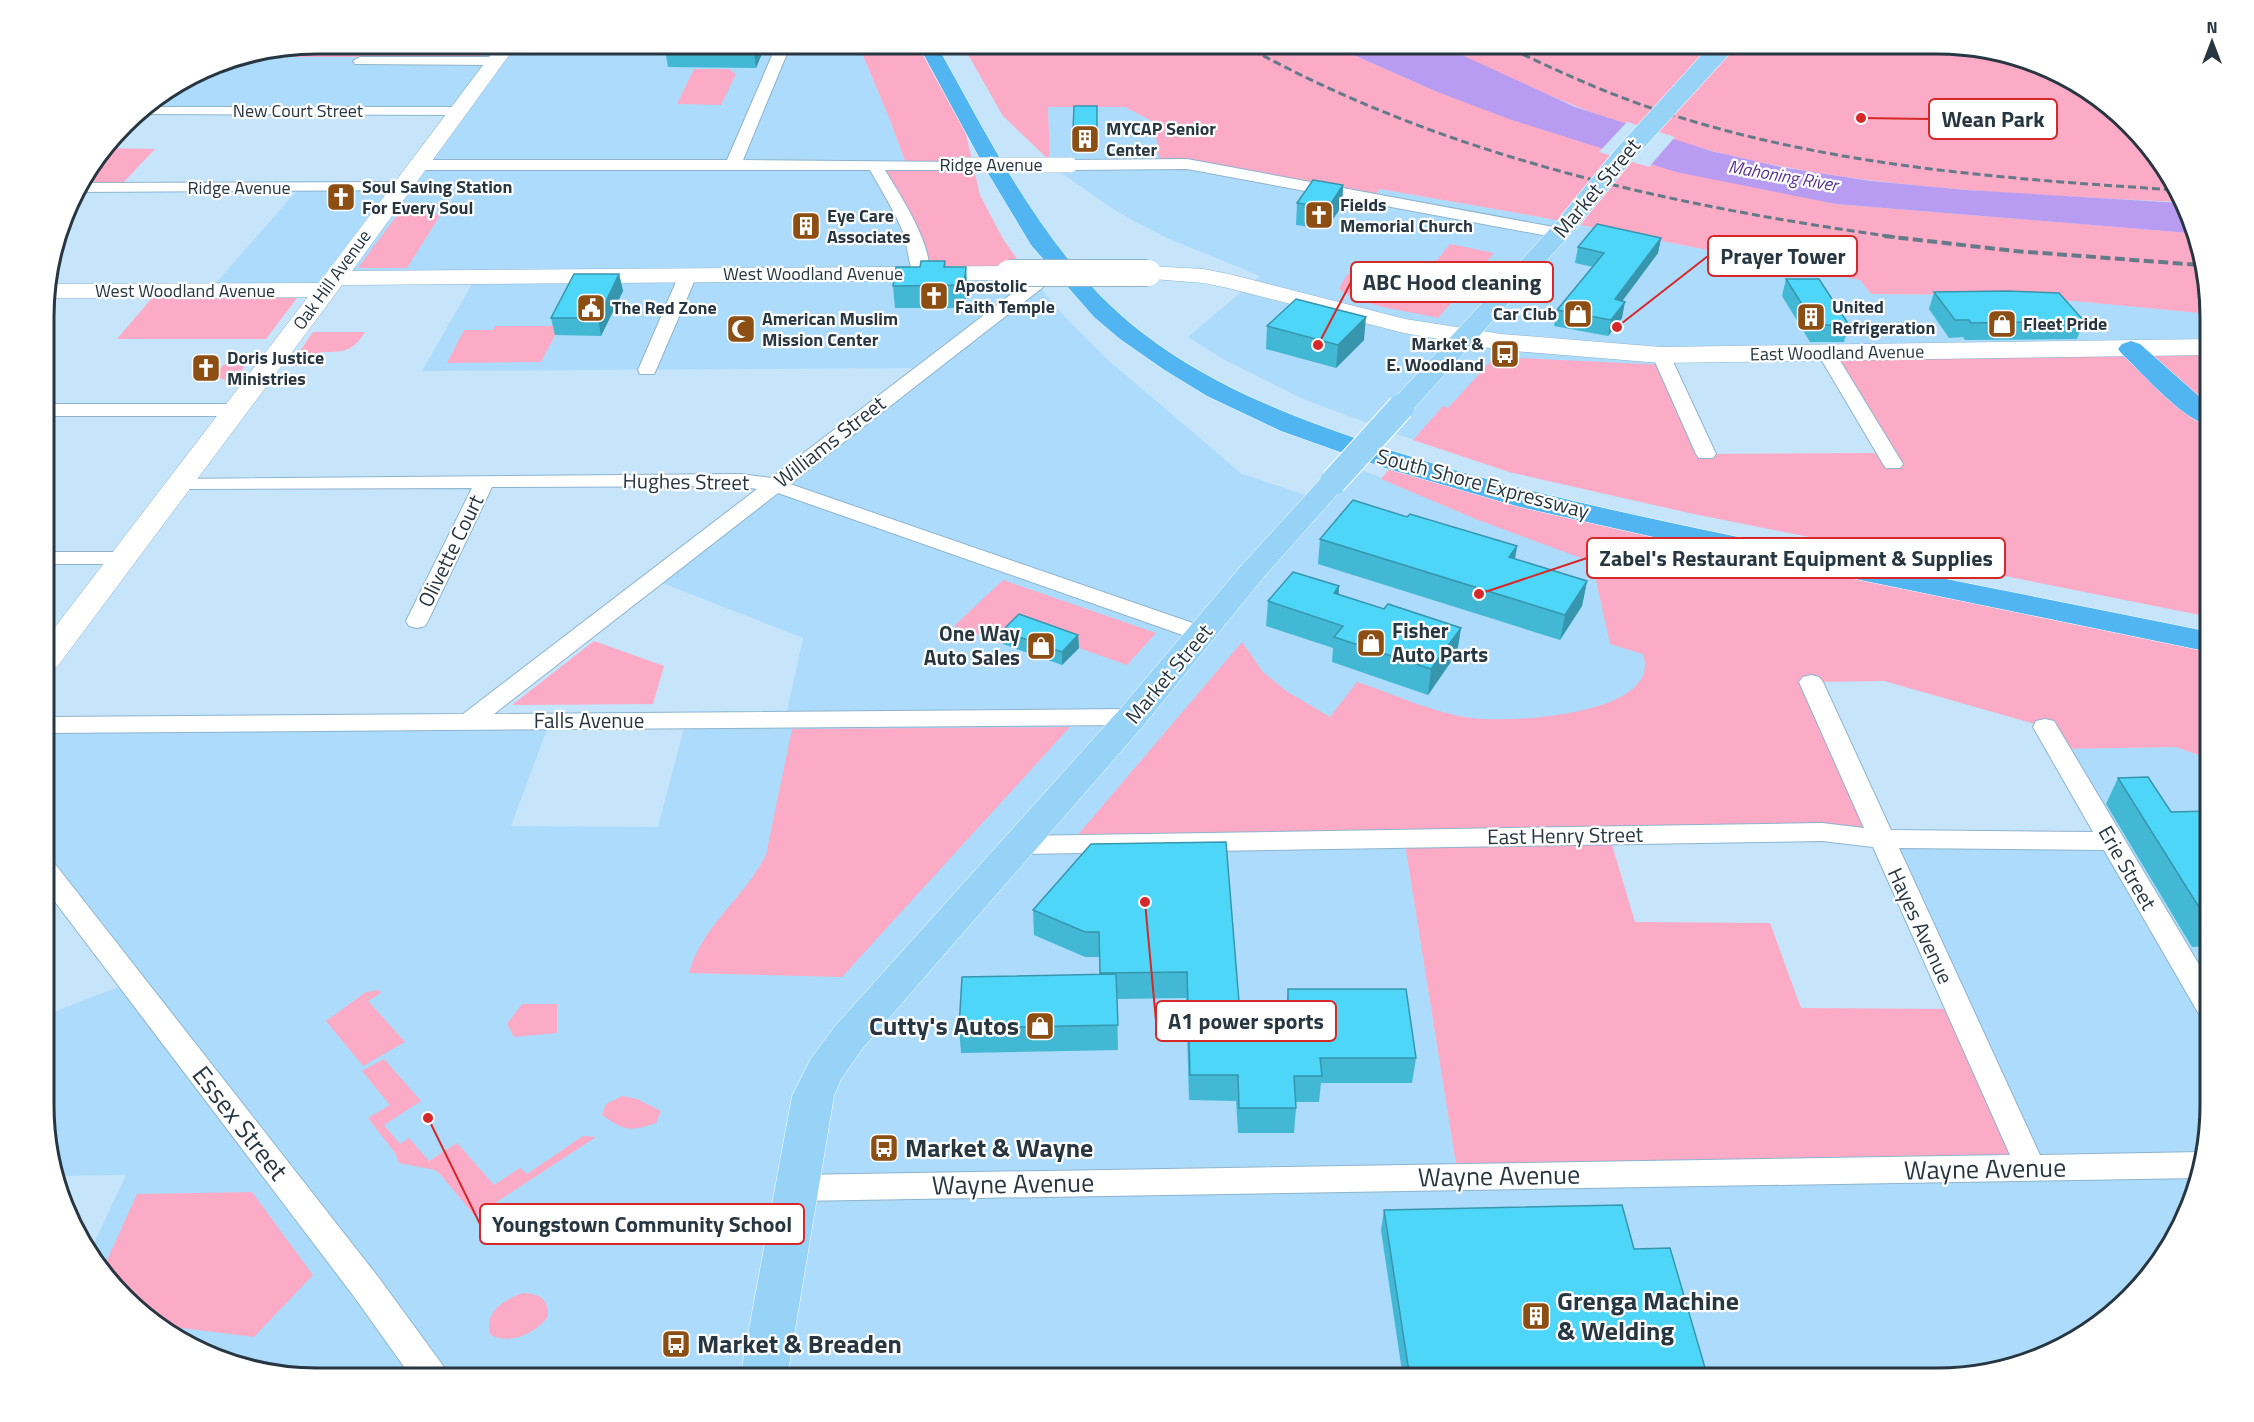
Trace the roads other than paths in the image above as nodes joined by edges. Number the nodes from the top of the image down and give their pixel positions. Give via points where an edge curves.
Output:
1 (500, 54) edge
2 (780, 54) edge
3 (933, 54) edge
4 (1716, 54) edge
5 (360, 61) dead end
6 (495, 61) junction
7 (153, 111) edge
8 (458, 111) junction
9 (418, 165) junction
10 (733, 165) junction
11 (875, 165) junction
12 (400, 187) junction
13 (88, 188) edge
14 (1563, 228) junction
15 (920, 273) junction
16 (1050, 273) junction
17 (687, 275) junction
18 (329, 284) junction
19 (56, 291) edge
20 (1465, 336) junction
21 (2200, 347) edge
22 (2131, 349) junction
23 (1827, 354) junction
24 (1661, 355) junction
25 (647, 370) dead end
26 (54, 410) edge
27 (235, 410) junction
28 (2200, 412) edge
29 (1706, 454) dead end
30 (1893, 464) dead end
31 (485, 482) junction
32 (180, 483) junction
33 (774, 485) junction
34 (54, 558) edge
35 (125, 558) junction
36 (417, 621) dead end
37 (1202, 633) junction
38 (2200, 640) edge
39 (54, 650) edge
40 (1811, 682) dead end
41 (1132, 717) junction
42 (468, 722) junction
43 (54, 725) edge
44 (2045, 727) dead end
45 (1880, 839) junction
46 (2111, 841) junction
47 (1019, 845) junction
48 (54, 881) edge
49 (2200, 991) edge
50 (2193, 1165) edge
51 (2031, 1168) junction
52 (796, 1188) junction
53 (425, 1368) edge
54 (765, 1368) edge

1 - 6 street, Oak Hill Avenue
2 - 10 street
3 - 38 highway, South Shore Expressway via 1043,245 1103,312 1172,364 1216,390 1291,425 1423,471 1520,498
4 - 14 main road, Market Street, bridge
5 - 6 street
6 - 8 street, Oak Hill Avenue
7 - 8 street, New Court Street
8 - 9 street, Oak Hill Avenue
9 - 10 street, Ridge Avenue
9 - 12 street, Oak Hill Avenue
10 - 11 street, Ridge Avenue
11 - 14 street, Ridge Avenue, bridge via 1187,164
11 - 15 street via 916,245
12 - 13 street, Ridge Avenue
12 - 18 street, Oak Hill Avenue
14 - 20 main road, Market Street
15 - 16 street, West Woodland Avenue, bridge
15 - 17 street, West Woodland Avenue
16 - 20 street, West Woodland Avenue, bridge via 1203,276 1404,326
16 - 33 street, Williams Street
17 - 18 street, West Woodland Avenue
17 - 25 street
18 - 19 street, West Woodland Avenue
18 - 27 street, Oak Hill Avenue
20 - 24 street, East Woodland Avenue
20 - 37 main road, Market Street, bridge via 1252,572
21 - 22 street, East Woodland Avenue
22 - 23 street, East Woodland Avenue
22 - 28 highway
23 - 24 street, East Woodland Avenue
23 - 30 street
24 - 29 street
26 - 27 street
27 - 32 street, Oak Hill Avenue
31 - 32 street, Hughes Street
31 - 33 street, Hughes Street via 740,480
31 - 36 street, Olivette Court
32 - 35 street, Oak Hill Avenue
33 - 37 street, Hughes Street
33 - 42 street, Williams Street
34 - 35 street
35 - 39 street, Oak Hill Avenue
37 - 41 main road, Market Street
40 - 45 street, Hayes Avenue
41 - 42 street, Falls Avenue
41 - 47 main road, Market Street
42 - 43 street, Falls Avenue
44 - 46 street, Erie Street
45 - 46 street, East Henry Street
45 - 47 street, East Henry Street via 1822,832
45 - 51 street, Hayes Avenue
46 - 49 street, Erie Street
47 - 52 main road, Market Street via 849,1037 824,1071 813,1096
48 - 53 street, Essex Street
50 - 51 street, Wayne Avenue
51 - 52 street, Wayne Avenue
52 - 54 main road, Market Street

